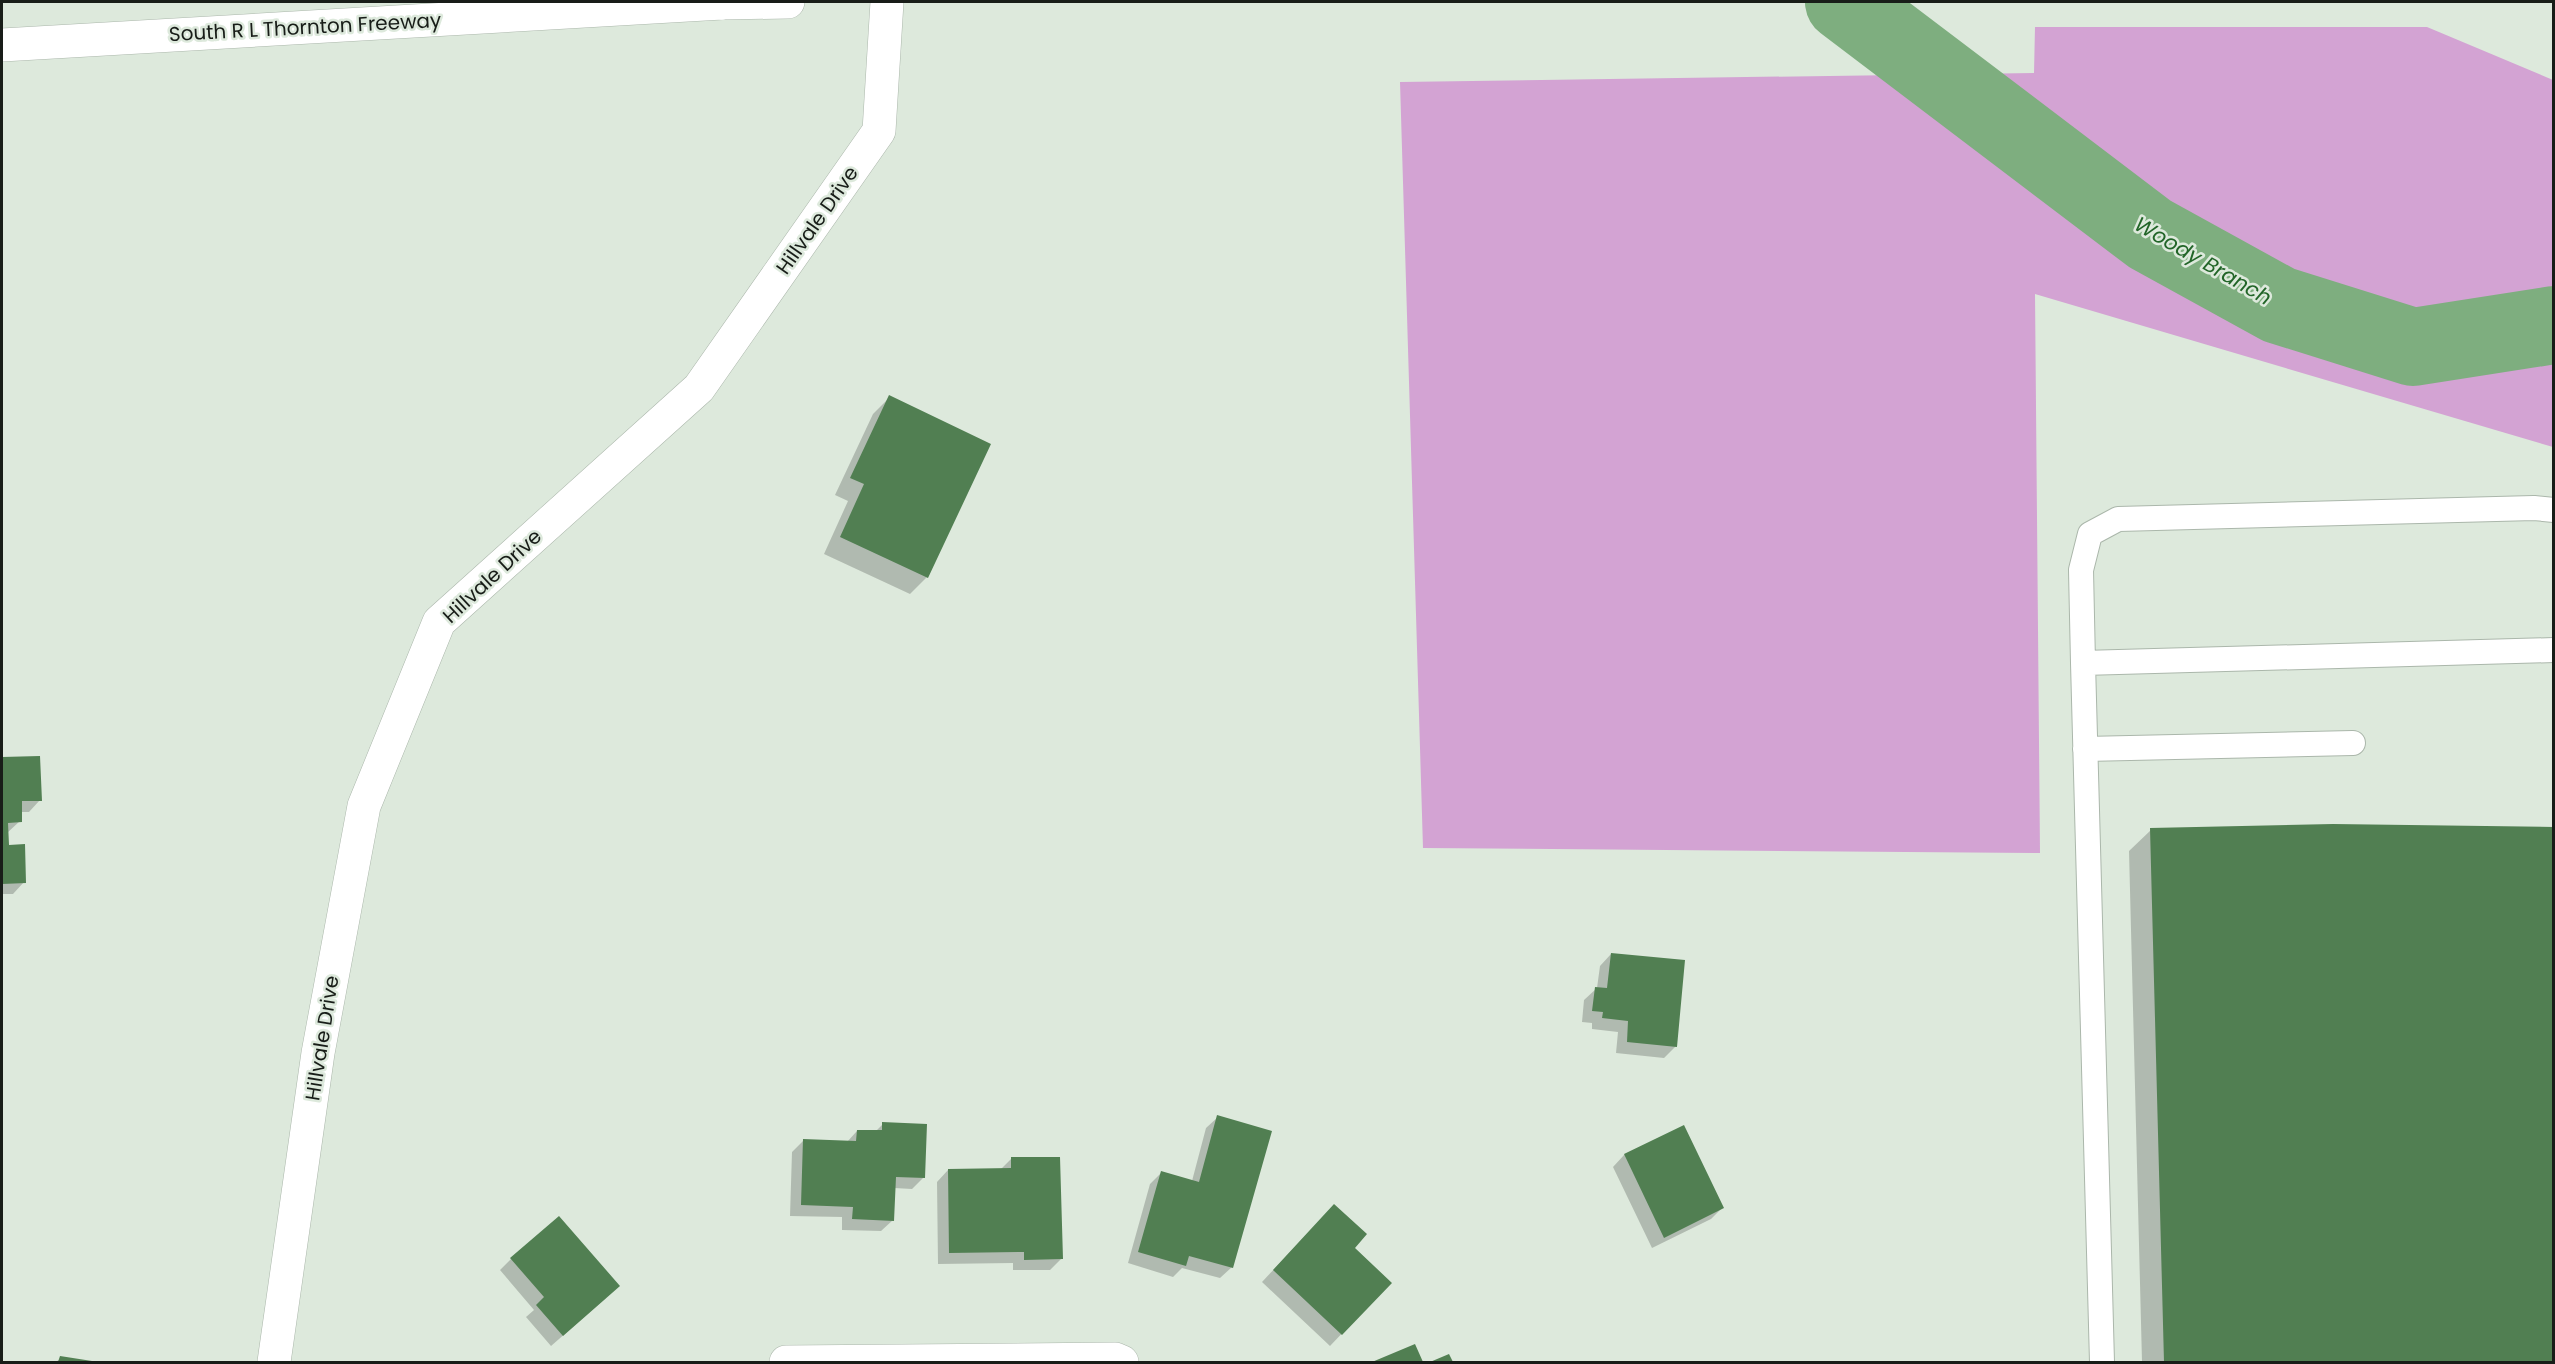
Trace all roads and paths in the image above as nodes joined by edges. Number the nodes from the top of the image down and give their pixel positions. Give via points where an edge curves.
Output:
1 (717, 2) edge
2 (788, 2) edge
3 (886, 2) edge
4 (2, 45) edge
5 (2553, 510) edge
6 (2553, 650) edge
7 (2083, 663) junction
8 (2353, 743) dead end
9 (2085, 749) junction
10 (274, 1362) edge
11 (786, 1362) edge
12 (1122, 1362) edge
13 (2102, 1362) edge

1 - 2 street, South R L Thornton Freeway
1 - 4 street, South R L Thornton Freeway
3 - 10 street, Hillvale Drive via 879,131 699,388 439,622 364,806 318,1053
5 - 7 lane via 2118,519 2091,534 2081,570
6 - 7 lane
7 - 9 lane
8 - 9 lane
9 - 13 lane
11 - 12 street

